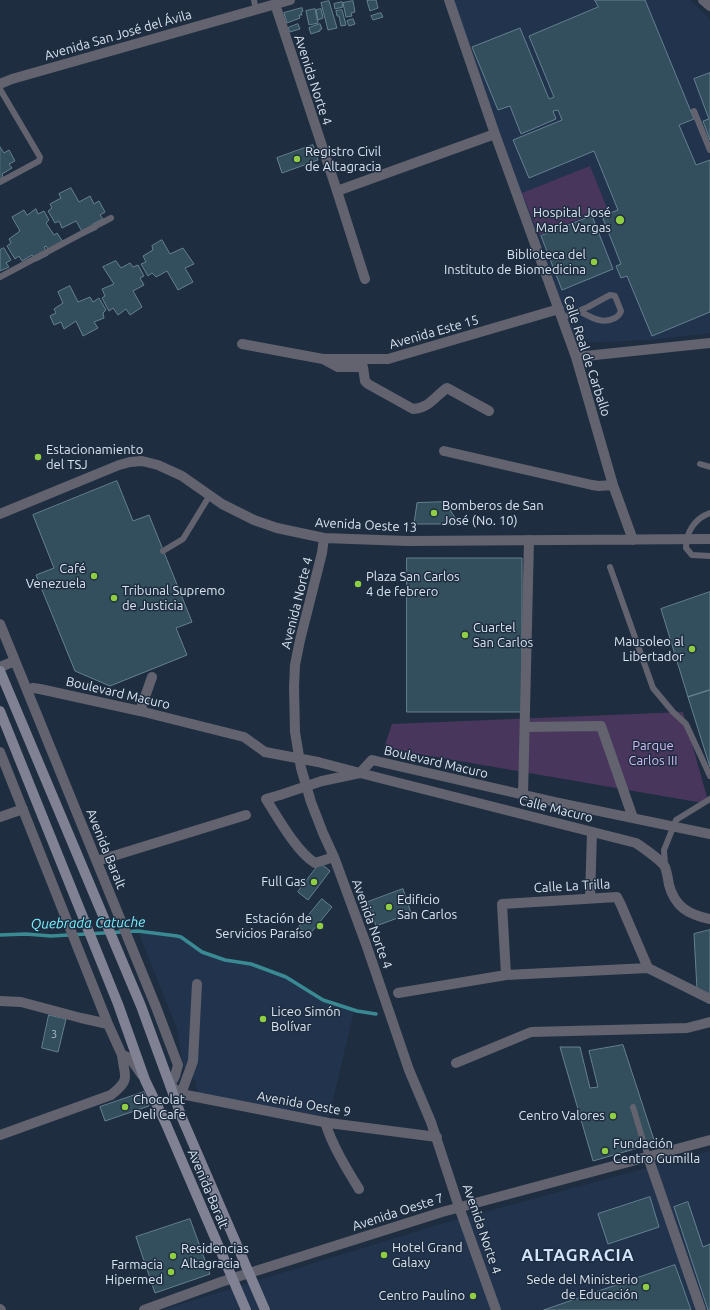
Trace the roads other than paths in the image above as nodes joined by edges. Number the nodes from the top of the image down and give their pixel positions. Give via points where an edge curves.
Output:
1 (290, 0) edge
2 (449, 0) edge
3 (703, 0) edge
4 (275, 4) junction
5 (255, 5) edge
6 (710, 6) edge
7 (0, 84) edge
8 (0, 89) edge
9 (694, 111) dead end
10 (495, 134) junction
11 (710, 150) edge
12 (0, 182) edge
13 (337, 191) junction
14 (111, 218) dead end
15 (0, 277) edge
16 (365, 279) dead end
17 (579, 311) junction
18 (560, 314) junction
19 (710, 343) edge
20 (242, 344) dead end
21 (576, 357) junction
22 (323, 359) junction
23 (489, 411) dead end
24 (444, 451) dead end
25 (700, 464) dead end
26 (710, 467) edge
27 (613, 485) junction
28 (210, 495) junction
29 (710, 513) edge
30 (0, 514) edge
31 (324, 538) junction
32 (529, 540) junction
33 (633, 540) junction
34 (686, 540) junction
35 (710, 540) edge
36 (163, 551) dead end
37 (710, 556) edge
38 (610, 567) dead end
39 (0, 624) edge
40 (15, 661) junction
41 (0, 667) edge
42 (0, 671) edge
43 (152, 677) dead end
44 (26, 690) junction
45 (0, 711) edge
46 (140, 711) junction
47 (525, 727) junction
48 (0, 752) edge
49 (360, 773) junction
50 (710, 776) edge
51 (523, 795) junction
52 (710, 799) edge
53 (23, 809) junction
54 (246, 815) dead end
55 (0, 817) edge
56 (633, 818) junction
57 (674, 827) junction
58 (592, 832) junction
59 (710, 834) edge
60 (334, 857) junction
61 (97, 861) junction
62 (665, 865) junction
63 (590, 898) junction
64 (710, 919) edge
65 (648, 968) junction
66 (506, 975) junction
67 (197, 984) dead end
68 (398, 992) dead end
69 (710, 999) edge
70 (0, 1001) edge
71 (710, 1022) edge
72 (108, 1024) junction
73 (122, 1055) junction
74 (456, 1063) dead end
75 (145, 1080) junction
76 (170, 1085) junction
77 (181, 1094) junction
78 (633, 1107) dead end
79 (325, 1122) junction
80 (0, 1135) edge
81 (436, 1137) junction
82 (710, 1140) edge
83 (648, 1156) junction
84 (359, 1189) dead end
85 (459, 1206) junction
86 (249, 1274) junction
87 (232, 1279) junction
88 (144, 1310) edge
89 (246, 1310) edge
90 (265, 1310) edge
91 (496, 1310) edge
92 (701, 1310) edge

1 - 4 street, Avenida San José del Ávila
2 - 10 street, Calle Real de Carballo
3 - 6 street
4 - 5 street, Avenida San José del Ávila
4 - 13 street, Avenida Norte 4
5 - 7 street, Avenida San José del Ávila
8 - 12 lane via 40,157 39,161
9 - 11 lane
10 - 13 street
10 - 18 street, Calle Real de Carballo
13 - 16 street, Avenida Norte 4
14 - 15 lane
17 - 17 lane via 610,295 615,296 621,311 620,315 608,321 599,321
17 - 18 lane
18 - 21 street, Calle Real de Carballo
18 - 22 street, Avenida Este 15 via 388,359
19 - 21 street
20 - 22 street, Avenida Este 15
21 - 27 street, Calle Real de Carballo
22 - 23 street via 338,366 364,367 365,381 368,384 413,409 422,408 447,388
24 - 27 street via 599,486
25 - 26 lane
27 - 33 street, Calle Real de Carballo
28 - 30 street, Avenida Oeste 13 via 164,467 130,462 104,470
28 - 31 street, Avenida Oeste 13 via 254,520 277,528
28 - 36 lane via 183,538
29 - 34 lane via 694,524
31 - 32 street, Avenida Oeste 13 via 407,541
31 - 60 street, Avenida Norte 4 via 295,665 294,706 295,732 303,776
32 - 33 street, Avenida Oeste 13
32 - 47 street
33 - 34 street, Avenida Oeste 13
34 - 35 street, Avenida Oeste 13
34 - 37 lane via 686,548 692,555
38 - 50 lane via 653,688 686,724
39 - 40 street, Avenida Baralt
40 - 41 street
40 - 44 street, Avenida Baralt
42 - 76 main road, Avenida Baralt via 89,879
43 - 46 street
44 - 46 street, Boulevard Macuro via 40,689
44 - 61 street, Avenida Baralt
45 - 75 main road, Avenida Baralt via 118,1004
46 - 49 street, Boulevard Macuro, bridge via 244,737 265,752
47 - 51 street
47 - 56 street via 601,726
48 - 53 street, Avenida Baralt
49 - 51 street, Boulevard Macuro via 372,760
49 - 58 street, Calle Macuro
49 - 60 street, bridge via 322,781 266,799 307,859 315,863
51 - 56 street, Boulevard Macuro
52 - 57 lane via 676,820
53 - 55 street
53 - 72 street, Avenida Baralt
54 - 61 street
56 - 57 street, Boulevard Macuro
57 - 59 street, Boulevard Macuro
57 - 62 lane via 664,850
58 - 62 street, Calle Macuro via 636,843
58 - 63 street
60 - 81 street, Avenida Norte 4 via 409,1070
61 - 76 street, Avenida Baralt via 178,1065
62 - 64 street via 670,887 679,905 699,917
63 - 65 street, Calle La Trilla via 616,896
63 - 66 street, Calle La Trilla via 502,904
65 - 66 street
65 - 69 street
66 - 68 street
67 - 77 street via 193,1061
70 - 72 street via 21,1002
71 - 74 street via 687,1028 531,1032
72 - 73 street, Avenida Baralt
73 - 75 street, Avenida Baralt via 130,1058
73 - 80 street via 126,1079 111,1095
75 - 87 main road, Avenida Baralt
76 - 77 street, Avenida Oeste 9
76 - 86 main road, Avenida Baralt
77 - 79 street, Avenida Oeste 9
78 - 83 lane
79 - 81 street, Avenida Oeste 9
79 - 84 street
81 - 85 street, Avenida Norte 4
82 - 83 street, Avenida Oeste 7
83 - 85 street, Avenida Oeste 7
83 - 92 street
85 - 86 street, Avenida Oeste 7
85 - 91 street, Avenida Norte 4
86 - 87 street, Avenida Oeste 7
86 - 90 main road, Avenida Baralt
87 - 88 street, Avenida Oeste 7
87 - 89 main road, Avenida Baralt

